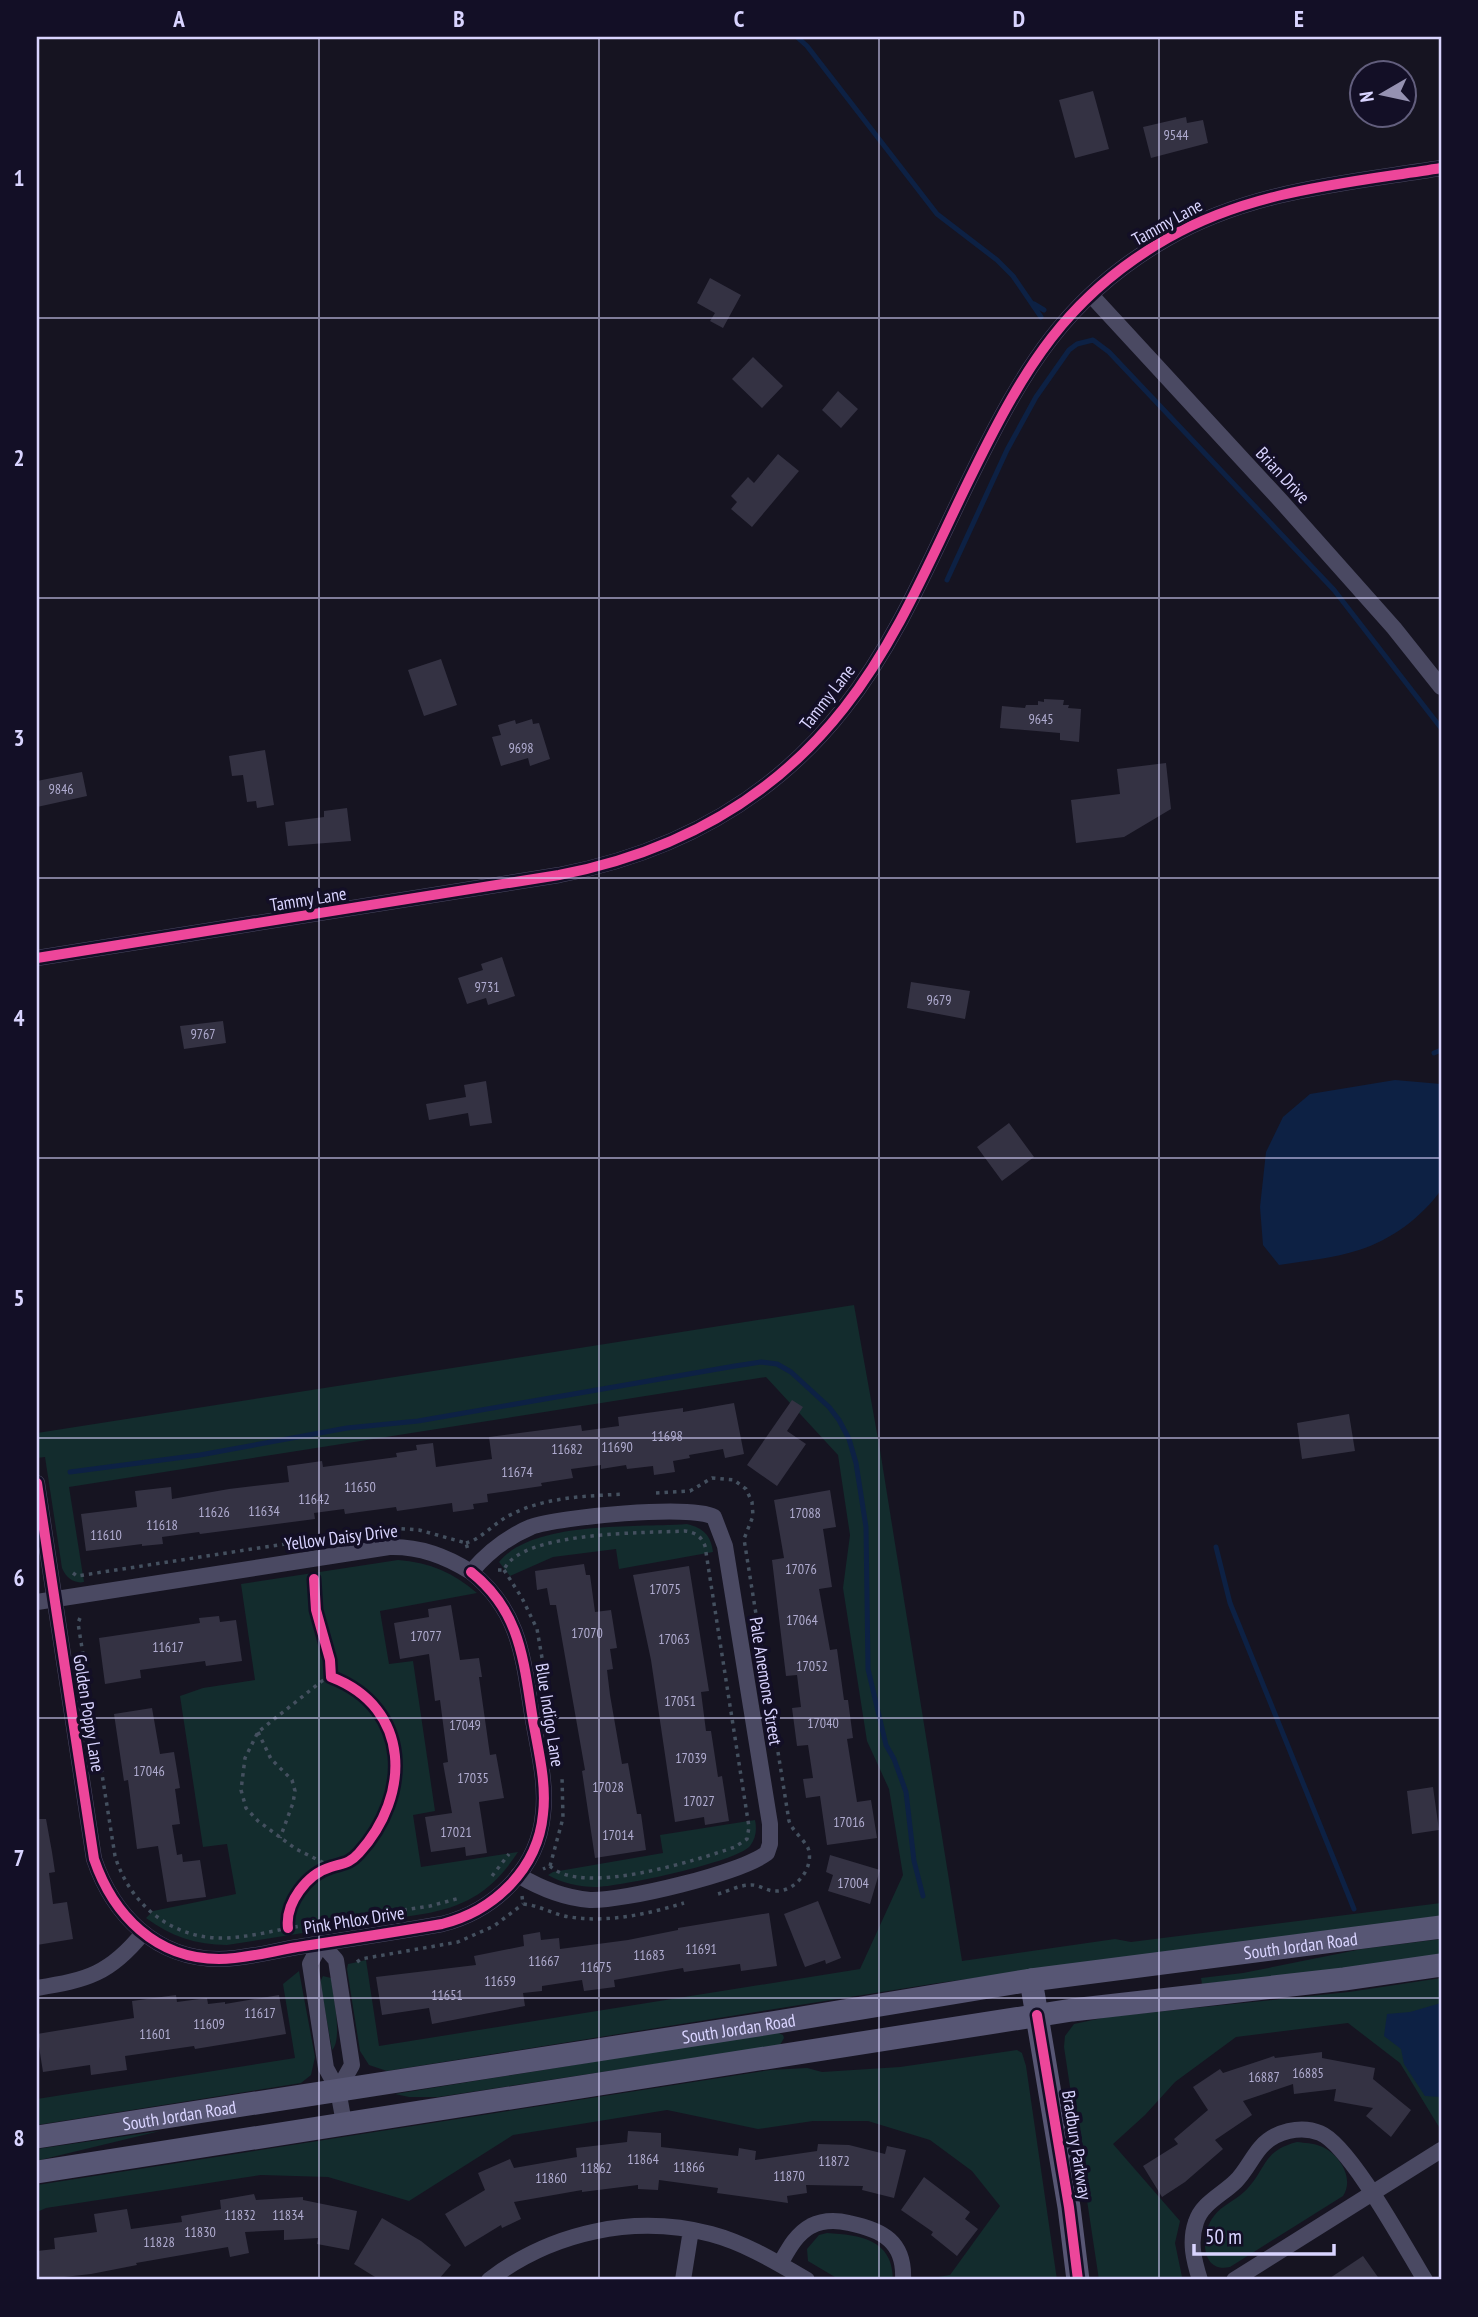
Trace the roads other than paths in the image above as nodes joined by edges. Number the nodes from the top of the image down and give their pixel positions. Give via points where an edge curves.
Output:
1 (1441, 169) edge
2 (1091, 295) junction
3 (1441, 687) edge
4 (37, 958) edge
5 (37, 1483) edge
6 (471, 1572) junction
7 (54, 1599) junction
8 (37, 1602) edge
9 (518, 1875) junction
10 (1441, 1927) edge
11 (143, 1933) junction
12 (321, 1943) junction
13 (1441, 1965) edge
14 (1031, 1980) junction
15 (37, 1988) edge
16 (1037, 2015) junction
17 (338, 2090) junction
18 (344, 2123) junction
19 (37, 2137) edge
20 (1441, 2150) edge
21 (37, 2172) edge
22 (1372, 2195) junction
23 (691, 2230) junction
24 (780, 2264) junction
25 (489, 2280) edge
26 (683, 2280) edge
27 (807, 2280) edge
28 (903, 2280) edge
29 (1078, 2280) edge
30 (1200, 2280) edge
31 (1234, 2280) edge
32 (1425, 2280) edge

1 - 2 street, Tammy Lane via 1288,193 1238,206 1137,257
2 - 3 street, Brian Drive via 1290,511
2 - 4 street, Tammy Lane via 1057,328 1012,394 892,634 858,689 799,758 732,810 654,850 589,870
5 - 7 street, Golden Poppy Lane
6 - 7 street, Yellow Daisy Drive via 429,1552 389,1547
6 - 9 street, Blue Indigo Lane via 495,1594 516,1631 540,1767 542,1820 535,1846
6 - 9 street, Pale Anemone Street via 508,1538 554,1521 719,1512 770,1824 772,1855 659,1889 591,1900 563,1895
7 - 8 street, Yellow Daisy Drive
7 - 11 street, Golden Poppy Lane via 94,1859 113,1901
9 - 12 street, Pink Phlox Drive via 492,1901 453,1922
10 - 14 main road, South Jordan Road
11 - 12 street, Pink Phlox Drive via 178,1952 214,1958
11 - 15 street via 127,1953 101,1971
12 - 17 street via 310,1964 326,2068
12 - 17 street via 336,1960 352,2065
13 - 16 main road, South Jordan Road
14 - 16 main road, Bradbury Parkway
14 - 17 main road, South Jordan Road
16 - 18 main road, South Jordan Road
16 - 29 main road, Bradbury Parkway
17 - 18 street
17 - 19 main road, South Jordan Road
18 - 21 main road, South Jordan Road
20 - 22 street
22 - 30 street via 1328,2137 1300,2129 1276,2135 1236,2182 1200,2212 1193,2245
22 - 31 street
22 - 32 street
23 - 24 street via 732,2241
23 - 25 street via 645,2226 578,2235 541,2248
23 - 26 street
24 - 27 street
24 - 28 street via 808,2227 844,2222 887,2236 899,2252

